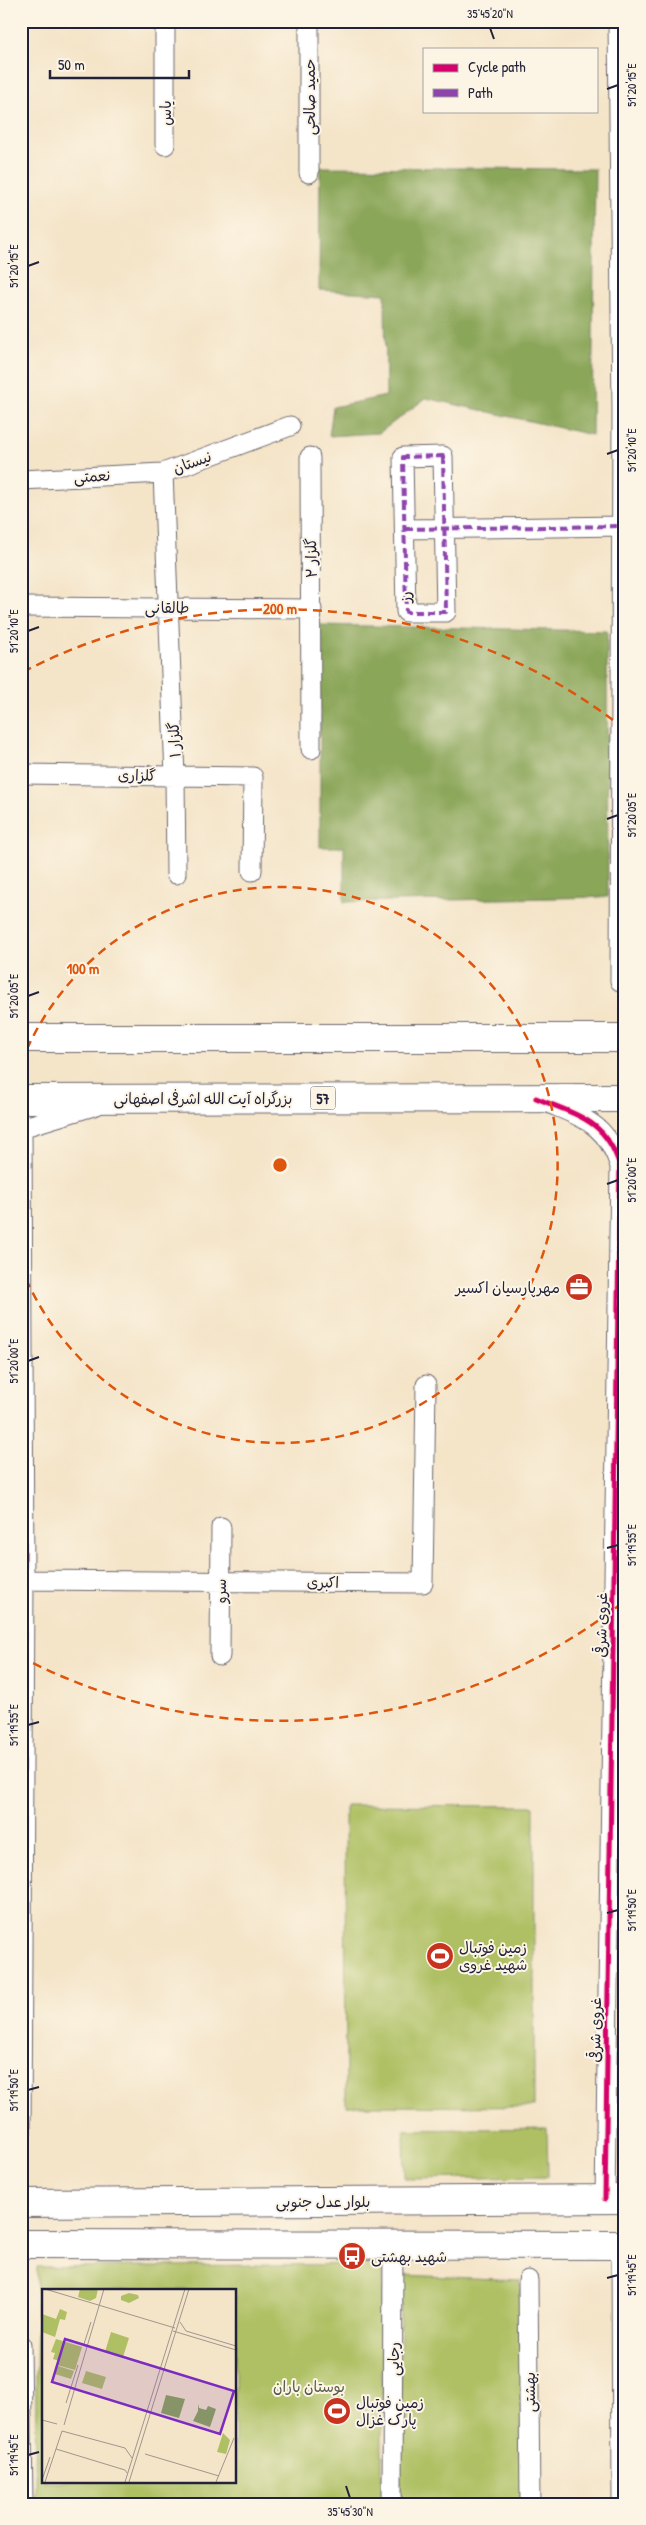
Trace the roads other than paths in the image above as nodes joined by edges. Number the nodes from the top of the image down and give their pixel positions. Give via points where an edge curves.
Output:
1 (165, 21) edge
2 (309, 21) edge
3 (618, 21) edge
4 (165, 145) dead end
5 (309, 173) dead end
6 (623, 412) edge
7 (290, 426) dead end
8 (310, 457) dead end
9 (163, 472) junction
10 (21, 480) edge
11 (622, 526) junction
12 (444, 528) junction
13 (405, 529) junction
14 (21, 607) edge
15 (167, 607) junction
16 (312, 609) junction
17 (311, 749) dead end
18 (21, 774) edge
19 (176, 776) junction
20 (252, 871) dead end
21 (176, 874) dead end
22 (620, 981) dead end
23 (21, 1038) edge
24 (625, 1038) edge
25 (536, 1098) junction
26 (625, 1098) edge
27 (21, 1099) edge
28 (118, 1099) junction
29 (22, 1128) edge
30 (426, 1384) dead end
31 (221, 1527) dead end
32 (24, 1580) junction
33 (220, 1582) junction
34 (220, 1656) dead end
35 (21, 2133) edge
36 (615, 2199) edge
37 (21, 2203) edge
38 (21, 2244) edge
39 (393, 2244) junction
40 (623, 2245) edge
41 (528, 2280) dead end
42 (21, 2345) edge
43 (623, 2397) edge
44 (23, 2504) edge
45 (392, 2504) edge
46 (530, 2504) edge
47 (622, 2504) edge

1 - 4 street, یاس
2 - 5 street, حمید صالحی
3 - 6 street
6 - 11 street
7 - 9 street, نیستان
8 - 16 street, گلزار ۲
9 - 10 street, نعمتی
9 - 15 street, نیستان
11 - 12 street
11 - 22 street
12 - 13 street
12 - 13 street, رز via 443,456 404,457
12 - 13 street, رز via 446,612 406,612
14 - 15 street, طالقانی
15 - 16 street, طالقانی
15 - 19 street, گلزار ۱
16 - 17 street, گلزار ۲
18 - 19 street, گلزاری
19 - 20 street, گلزاری via 254,777
19 - 21 street, گلزار ۱
23 - 24 main road
25 - 26 main road, بزرگراه آیت الله اشرفی اصفهانی / 57
25 - 28 main road, بزرگراه آیت الله اشرفی اصفهانی / 57
25 - 36 street, غروی شرقی via 577,1115 600,1129 612,1143 620,1166
27 - 28 main road, بزرگراه آیت الله اشرفی اصفهانی / 57
28 - 29 street
29 - 32 street
30 - 33 street, اکبری via 423,1583
31 - 33 street, سرو
32 - 33 street, اکبری
32 - 35 street
33 - 34 street, سرو
36 - 37 main road, بلوار عدل جنوبی
38 - 39 main road
39 - 40 main road
39 - 45 street, رجایی
40 - 43 street
41 - 46 street, بهشتی
42 - 44 street
43 - 47 street

